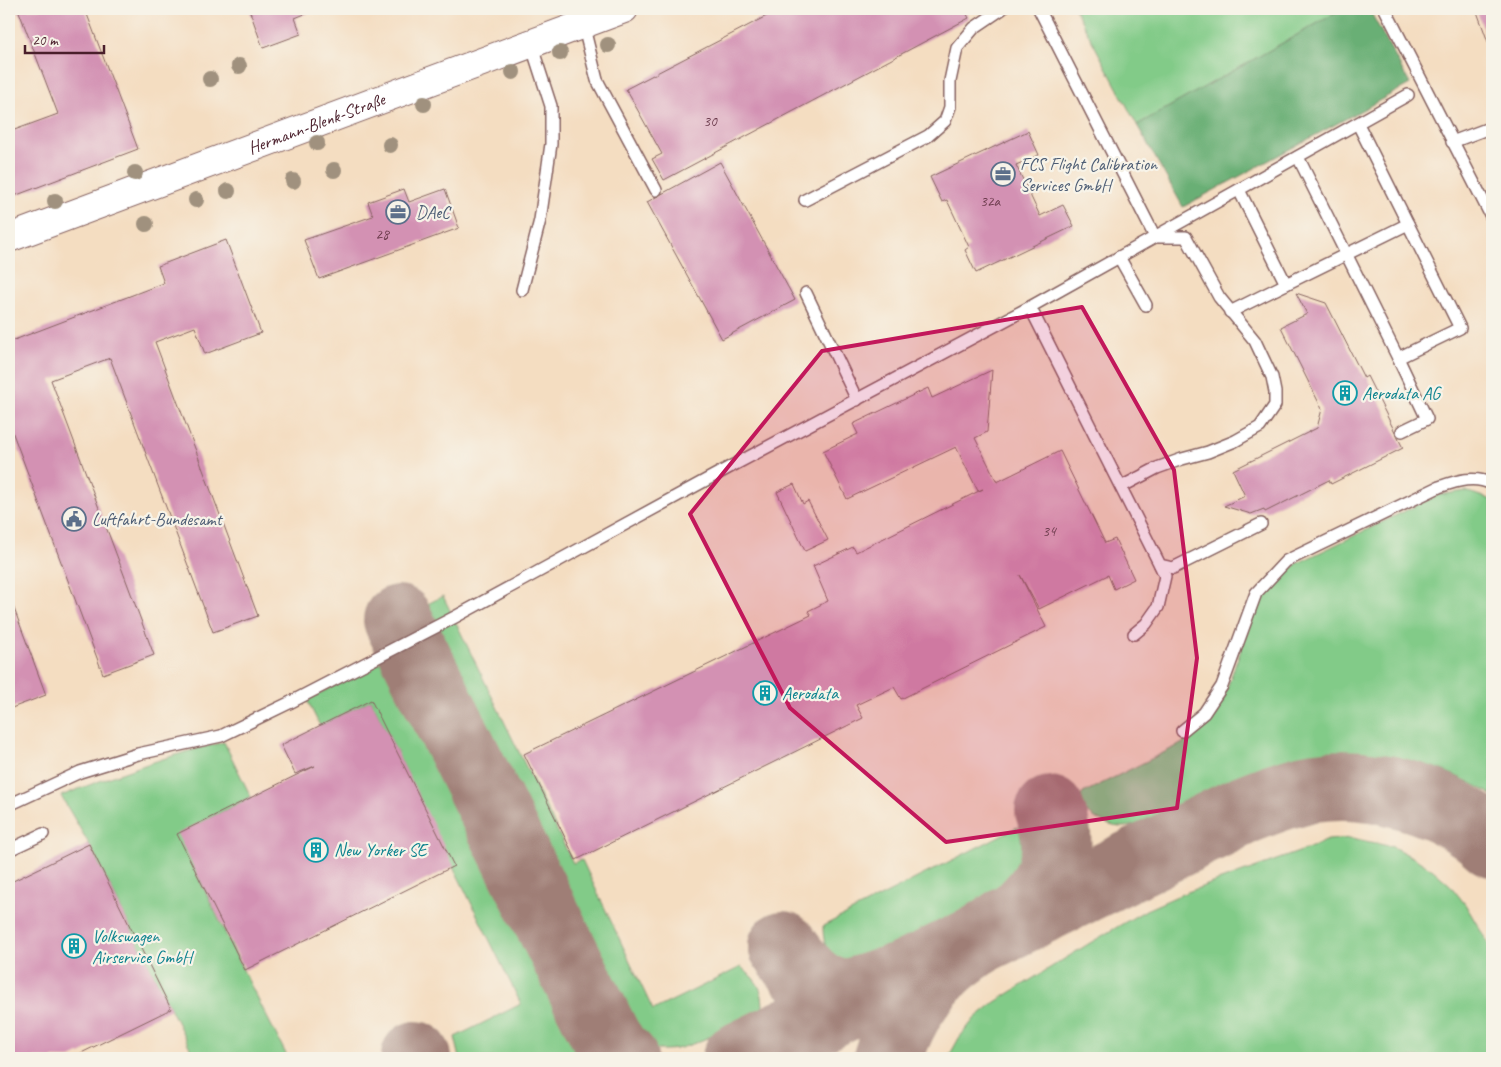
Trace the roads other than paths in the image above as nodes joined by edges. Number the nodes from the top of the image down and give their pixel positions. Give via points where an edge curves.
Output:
1 (624, 9) edge
2 (1002, 9) edge
3 (1039, 9) edge
4 (1385, 9) edge
5 (580, 16) edge
6 (531, 44) junction
7 (1408, 95) dead end
8 (1358, 124) junction
9 (1492, 128) edge
10 (1452, 142) junction
11 (1298, 157) junction
12 (656, 190) dead end
13 (1239, 190) junction
14 (805, 200) dead end
15 (1492, 218) edge
16 (1408, 224) junction
17 (1155, 237) junction
18 (9, 238) edge
19 (1346, 254) junction
20 (1119, 257) junction
21 (1286, 284) junction
22 (522, 290) dead end
23 (806, 294) dead end
24 (1146, 305) dead end
25 (1030, 306) junction
26 (1230, 312) junction
27 (1398, 358) junction
28 (858, 400) junction
29 (1402, 431) dead end
30 (1492, 484) edge
31 (1120, 487) junction
32 (1261, 524) dead end
33 (1160, 565) junction
34 (1134, 634) dead end
35 (1182, 731) dead end
36 (9, 805) edge
37 (43, 834) dead end
38 (9, 850) edge

1 - 5 street, Hermann-Blenk-Straße
2 - 14 lane via 974,28 957,48 950,81 950,107 944,121 928,136
3 - 17 lane
4 - 10 lane
5 - 6 street, Hermann-Blenk-Straße
5 - 12 lane via 597,80
6 - 18 street, Hermann-Blenk-Straße
6 - 22 lane via 551,106 551,144 540,220
7 - 8 lane
8 - 11 lane
8 - 16 lane
9 - 10 lane
10 - 15 lane
11 - 13 lane
11 - 19 lane
13 - 17 lane
13 - 21 lane
16 - 19 lane
16 - 27 lane via 1460,328
17 - 20 lane
17 - 26 lane via 1186,237
19 - 21 lane
19 - 27 lane
20 - 24 lane
20 - 25 lane
21 - 26 lane
23 - 28 lane
25 - 28 lane
25 - 31 lane
26 - 31 lane via 1255,341 1272,377 1274,405 1267,418 1235,441 1157,468
27 - 29 lane via 1428,419
28 - 36 lane via 455,617 221,736 138,754 80,772
30 - 35 lane via 1465,479 1439,487 1286,561 1256,593 1222,686 1204,713
31 - 33 lane
32 - 33 lane via 1173,568
33 - 34 lane via 1165,576 1158,607
37 - 38 lane

